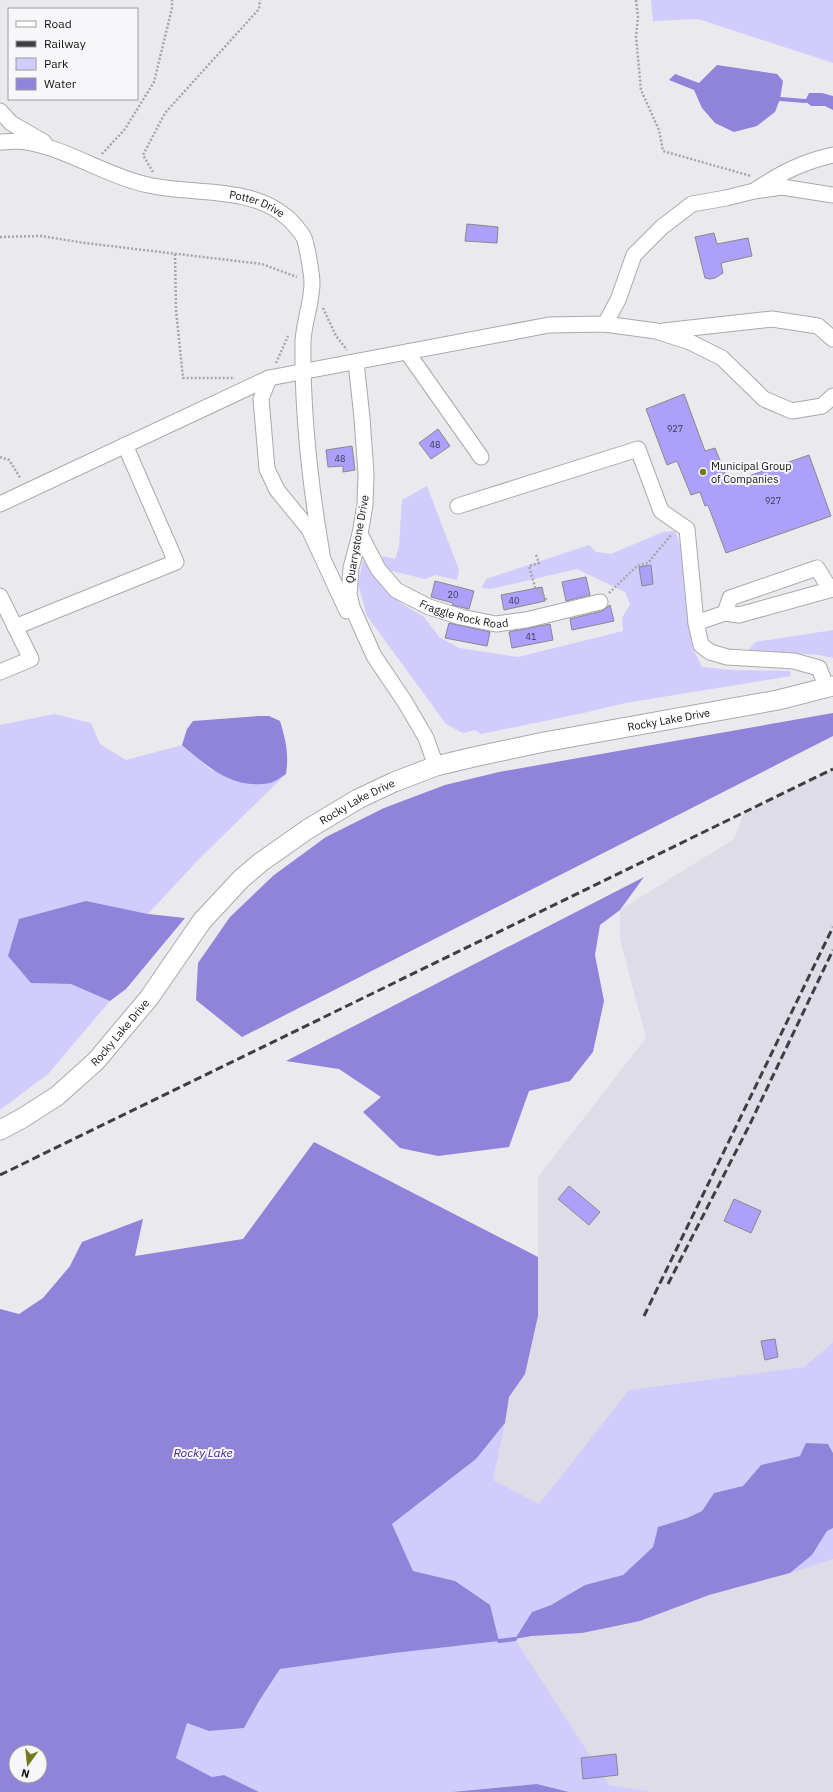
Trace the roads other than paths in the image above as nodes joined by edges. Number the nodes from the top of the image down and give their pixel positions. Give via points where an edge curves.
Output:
1 (0, 111) edge
2 (0, 142) edge
3 (833, 155) edge
4 (69, 156) junction
5 (754, 191) junction
6 (833, 195) edge
7 (605, 324) junction
8 (818, 326) junction
9 (656, 331) junction
10 (833, 331) edge
11 (833, 339) edge
12 (407, 352) junction
13 (356, 362) junction
14 (304, 372) junction
15 (269, 378) junction
16 (833, 396) edge
17 (125, 446) junction
18 (481, 457) dead end
19 (0, 504) edge
20 (458, 506) dead end
21 (360, 534) junction
22 (322, 554) junction
23 (831, 589) edge
24 (0, 596) edge
25 (600, 602) road end
26 (725, 613) junction
27 (696, 623) junction
28 (15, 627) junction
29 (374, 656) junction
30 (0, 672) edge
31 (830, 687) edge
32 (436, 766) junction
33 (0, 1130) edge

1 - 4 street, Potter Drive via 11,123
2 - 4 street, Potter Drive via 20,141
3 - 5 street via 810,160 781,173
4 - 14 street, Potter Drive via 115,176 162,189 210,192 256,199 285,216 304,238 312,283 303,339
5 - 6 street via 782,187
5 - 7 street via 692,204 662,227 634,255 618,300
7 - 9 street
7 - 12 street via 548,325
8 - 9 street via 772,319
8 - 10 street
8 - 11 street
9 - 16 street via 690,342 722,358 764,399 792,412 822,406
12 - 13 street
12 - 18 street
13 - 14 street
13 - 21 street, Quarrystone Drive via 366,474 365,505
14 - 15 street
14 - 22 street, Potter Drive via 314,507
15 - 17 street
15 - 22 street via 261,399 267,469 277,490 309,529
17 - 19 street
17 - 28 street via 176,562
20 - 27 street via 638,449 662,511 687,529
21 - 25 street, Fraggle Rock Road via 378,569 396,590 429,607 461,617 496,624 526,620
21 - 29 street, Quarrystone Drive via 351,568 349,594 352,607
22 - 29 street via 343,605
23 - 26 street via 739,615
23 - 26 street via 817,568 730,598
24 - 28 street
26 - 27 street
27 - 31 street via 701,645 710,652 727,657 794,661 820,668
28 - 30 street via 31,659
29 - 32 street, Quarrystone Drive via 426,738
31 - 32 main road, Rocky Lake Drive via 778,700 544,742
32 - 33 main road, Rocky Lake Drive via 358,799 324,818 261,862 221,899 202,921 149,998 96,1061 57,1096 21,1120

